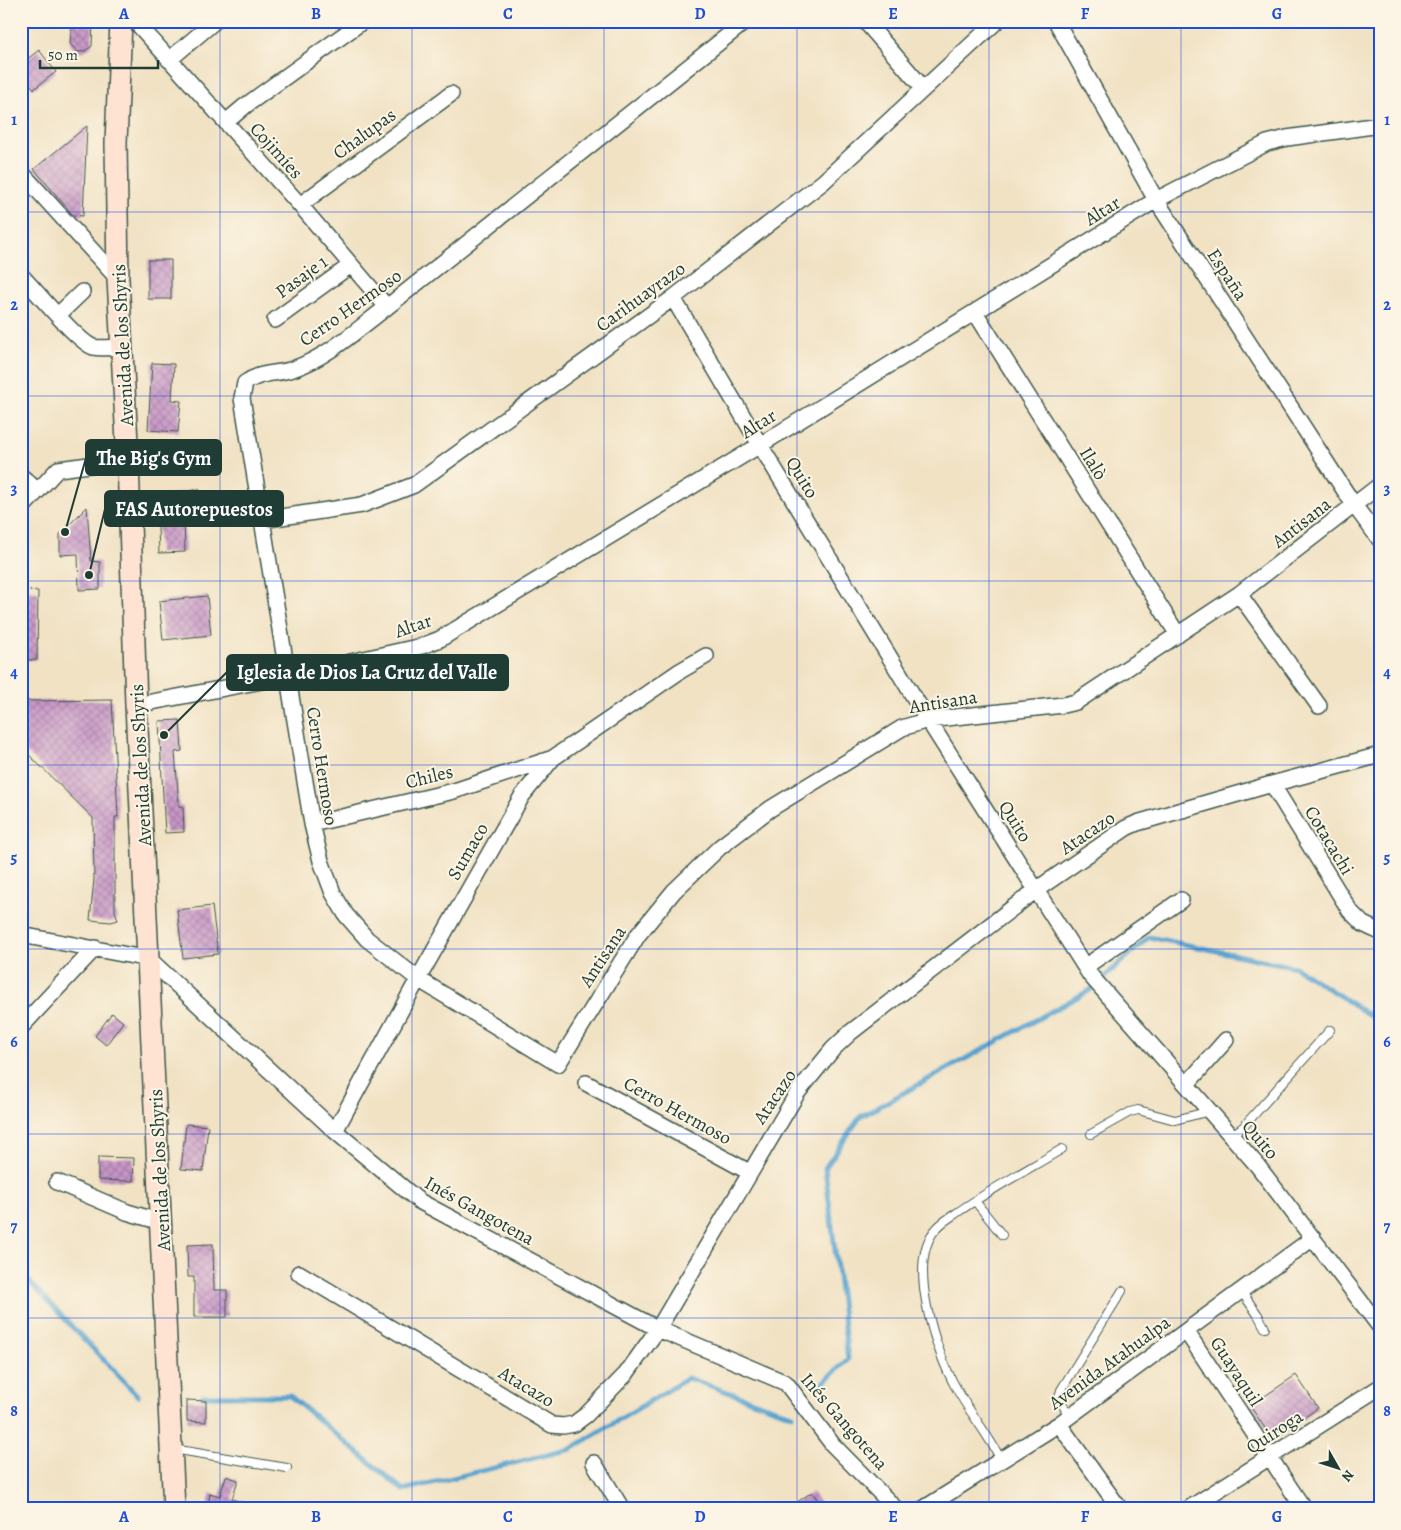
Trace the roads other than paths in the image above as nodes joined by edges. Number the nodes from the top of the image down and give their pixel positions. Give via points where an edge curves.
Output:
1 (121, 21) edge
2 (134, 21) edge
3 (215, 21) edge
4 (362, 21) edge
5 (746, 21) edge
6 (866, 21) edge
7 (997, 21) edge
8 (1056, 21) edge
9 (169, 60) junction
10 (923, 88) junction
11 (451, 94) dead end
12 (226, 122) junction
13 (1380, 125) edge
14 (21, 172) edge
15 (1156, 200) junction
16 (300, 205) junction
17 (351, 265) junction
18 (21, 275) edge
19 (118, 279) junction
20 (82, 292) dead end
21 (673, 298) junction
22 (387, 307) junction
23 (975, 312) junction
24 (58, 315) junction
25 (275, 320) dead end
26 (121, 347) junction
27 (760, 445) junction
28 (128, 460) junction
29 (21, 476) edge
30 (1380, 485) edge
31 (38, 491) junction
32 (1354, 506) junction
33 (21, 509) edge
34 (261, 520) junction
35 (1380, 540) edge
36 (1239, 594) junction
37 (1178, 635) junction
38 (706, 656) dead end
39 (288, 676) junction
40 (136, 705) junction
41 (1319, 706) dead end
42 (928, 720) junction
43 (1380, 755) edge
44 (553, 758) junction
45 (1272, 784) junction
46 (312, 824) junction
47 (1036, 890) junction
48 (1181, 900) dead end
49 (1380, 932) edge
50 (21, 935) edge
51 (95, 948) junction
52 (150, 959) junction
53 (1087, 971) junction
54 (418, 979) junction
55 (21, 1027) edge
56 (1330, 1030) dead end
57 (1226, 1040) dead end
58 (558, 1064) joint
59 (586, 1083) dead end
60 (1186, 1084) junction
61 (1211, 1111) junction
62 (335, 1131) junction
63 (1091, 1134) dead end
64 (1232, 1135) junction
65 (1062, 1149) dead end
66 (749, 1172) junction
67 (57, 1182) dead end
68 (974, 1200) junction
69 (161, 1222) junction
70 (1002, 1235) dead end
71 (1313, 1238) junction
72 (299, 1273) dead end
73 (1122, 1291) dead end
74 (1241, 1291) junction
75 (1380, 1327) edge
76 (1265, 1328) dead end
77 (658, 1329) junction
78 (1186, 1331) junction
79 (1380, 1387) edge
80 (1064, 1420) junction
81 (171, 1448) junction
82 (1270, 1458) junction
83 (1001, 1460) junction
84 (594, 1463) dead end
85 (287, 1468) dead end
86 (927, 1508) edge
87 (174, 1509) edge
88 (622, 1509) edge
89 (896, 1509) edge
90 (1120, 1509) edge
91 (1188, 1509) edge
92 (1304, 1509) edge

1 - 19 main road, Avenida de los Shyris via 116,143
2 - 9 street, Cojimíes
3 - 9 street
4 - 12 street
5 - 22 street, Cerro Hermoso
6 - 10 street
7 - 10 street, Carihuayrazo
8 - 15 street, España
9 - 12 street, Cojimíes
10 - 21 street, Carihuayrazo via 823,182
11 - 16 street, Chalupas
12 - 16 street, Cojimíes
13 - 15 street, Altar via 1267,143
14 - 19 street
15 - 23 street, Altar
15 - 32 street, España
16 - 17 street, Cojimíes
17 - 22 street, Cojimíes
17 - 25 street, Pasaje 1
18 - 24 street
19 - 26 main road, Avenida de los Shyris
20 - 24 street
21 - 27 street, Quito
21 - 34 street, Carihuayrazo via 414,485 362,505
22 - 34 street, Cerro Hermoso via 328,352 293,369 256,375 245,382 242,398
23 - 27 street, Altar
23 - 37 street, Ilalò
24 - 26 street via 86,343 94,347
26 - 28 main road, Avenida de los Shyris
27 - 39 street, Altar via 440,639 422,646
27 - 42 street, Quito
28 - 31 street via 58,469
28 - 40 main road, Avenida de los Shyris
29 - 31 street
30 - 32 street, Antisana
31 - 33 street
32 - 35 street, España
32 - 36 street, Antisana
34 - 39 street, Cerro Hermoso
36 - 37 street, Antisana
36 - 41 street
37 - 42 street, Antisana via 1076,702
38 - 44 street, Sumaco
39 - 40 street, Altar
39 - 46 street, Cerro Hermoso
40 - 52 main road, Avenida de los Shyris
42 - 47 street, Quito
42 - 58 street, Antisana via 902,728 770,809 720,847 674,891 638,935
43 - 45 street, Atacazo
44 - 46 street, Chiles via 454,791
44 - 54 street, Sumaco via 522,796
45 - 47 street, Atacazo via 1126,828
45 - 49 street, Cotacachi via 1350,912 1363,924
46 - 54 street, Cerro Hermoso via 321,861 333,893 346,915 367,939
47 - 53 street, Quito
47 - 66 street, Atacazo via 833,1049 798,1092
48 - 53 street
50 - 51 street
51 - 52 street
51 - 55 street
52 - 62 street, Inés Gangotena
52 - 69 main road, Avenida de los Shyris
53 - 60 street, Quito
54 - 58 street, Cerro Hermoso
54 - 62 street, Sumaco
56 - 64 lane
57 - 60 street
59 - 66 street, Cerro Hermoso
60 - 61 street, Quito
61 - 63 lane via 1175,1120 1138,1110
61 - 64 street, Quito
62 - 77 street, Inés Gangotena via 419,1200
64 - 71 street, Quito
65 - 68 lane
66 - 77 street, Atacazo
67 - 69 street via 127,1212
68 - 70 lane
68 - 83 lane via 936,1228 926,1245 923,1280 939,1355 955,1388
69 - 81 main road, Avenida de los Shyris
71 - 74 street, Avenida Atahualpa
71 - 75 street, Quito
72 - 77 street, Atacazo via 552,1424 563,1426 574,1424 626,1374
73 - 80 lane via 1061,1390 1059,1397
74 - 76 lane
74 - 78 street, Avenida Atahualpa
77 - 89 street, Inés Gangotena via 786,1383 833,1445
78 - 80 street, Avenida Atahualpa
78 - 82 street, Guayaquil
79 - 82 street, Quiroga
80 - 83 street, Avenida Atahualpa
80 - 90 street
81 - 85 lane
81 - 87 main road, Avenida de los Shyris
82 - 91 street, Quiroga
82 - 92 street, Guayaquil
83 - 86 street, Avenida Atahualpa
84 - 88 street

